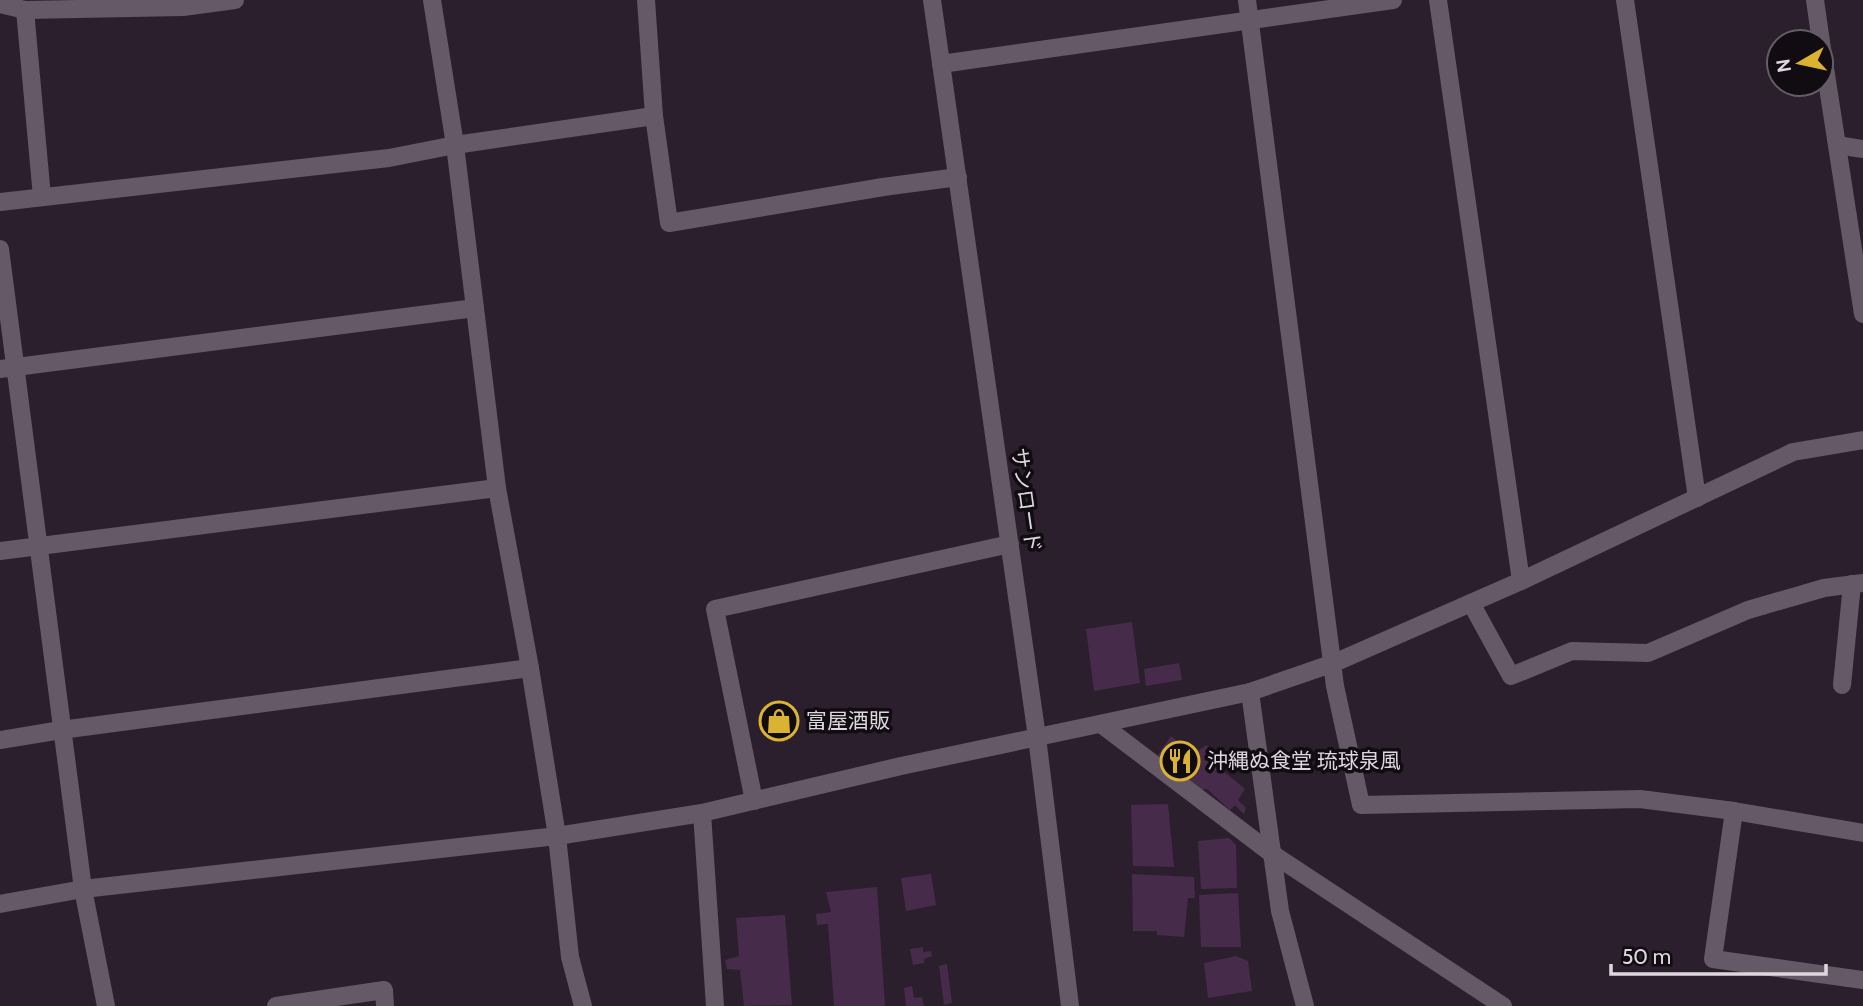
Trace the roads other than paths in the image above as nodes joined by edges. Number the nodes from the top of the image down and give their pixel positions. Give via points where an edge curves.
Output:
1 (235, 0) edge
2 (432, 0) edge
3 (646, 0) edge
4 (932, 0) edge
5 (1247, 0) edge
6 (1393, 0) edge
7 (1438, 0) edge
8 (1625, 0) edge
9 (1815, 0) edge
10 (0, 4) edge
11 (25, 9) junction
12 (1250, 20) junction
13 (1819, 28) edge
14 (941, 64) junction
15 (1830, 98) edge
16 (654, 116) junction
17 (455, 145) junction
18 (1837, 145) junction
19 (1863, 149) edge
20 (958, 177) junction
21 (41, 197) junction
22 (0, 202) edge
23 (0, 249) edge
24 (475, 308) junction
25 (1863, 314) edge
26 (7, 368) edge
27 (1863, 440) edge
28 (497, 488) junction
29 (1698, 498) junction
30 (1010, 544) junction
31 (37, 546) junction
32 (0, 551) edge
33 (1521, 581) junction
34 (1858, 584) edge
35 (1471, 603) junction
36 (1334, 663) junction
37 (530, 668) junction
38 (1842, 685) dead end
39 (1251, 692) junction
40 (1101, 724) junction
41 (61, 730) junction
42 (1037, 737) junction
43 (0, 740) edge
44 (754, 801) junction
45 (1734, 811) junction
46 (702, 813) junction
47 (1863, 833) edge
48 (557, 836) junction
49 (1271, 853) junction
50 (83, 889) junction
51 (0, 904) edge
52 (1863, 980) edge
53 (106, 1006) edge
54 (276, 1006) edge
55 (385, 1006) edge
56 (583, 1006) edge
57 (715, 1006) edge
58 (1070, 1006) edge
59 (1305, 1006) edge
60 (1503, 1006) edge

1 - 11 street via 183,7
2 - 17 street
3 - 16 street
4 - 14 street, サンロード
5 - 12 street
6 - 12 street
7 - 33 street
8 - 29 street
9 - 13 street
10 - 11 street
11 - 21 street
12 - 14 street
12 - 36 street
14 - 20 street, サンロード
15 - 18 street
16 - 17 street
16 - 20 street via 669,223
17 - 21 street via 389,158
17 - 24 street
18 - 19 street
18 - 25 street
20 - 30 street, サンロード
21 - 22 street
23 - 26 street
24 - 26 street
24 - 28 street
26 - 31 street
27 - 29 street via 1793,453
28 - 31 street
28 - 37 street
29 - 33 street
30 - 42 street, サンロード
30 - 44 street via 715,609
31 - 32 street
31 - 41 street
33 - 35 street
34 - 35 street via 1824,588 1748,610 1648,653 1572,651 1511,676
34 - 38 street
35 - 36 street
36 - 39 street
36 - 45 street via 1361,804 1640,799
37 - 41 street
37 - 48 street
39 - 40 street
39 - 49 street
40 - 42 street
40 - 49 street
41 - 43 street
41 - 50 street
42 - 44 street
42 - 58 street, サンロード
44 - 46 street
45 - 47 street
45 - 52 street via 1713,960
46 - 48 street
46 - 57 street
48 - 50 street
48 - 56 street via 570,957
49 - 59 street via 1280,911
49 - 60 street
50 - 51 street
50 - 53 street
54 - 55 street via 384,990

